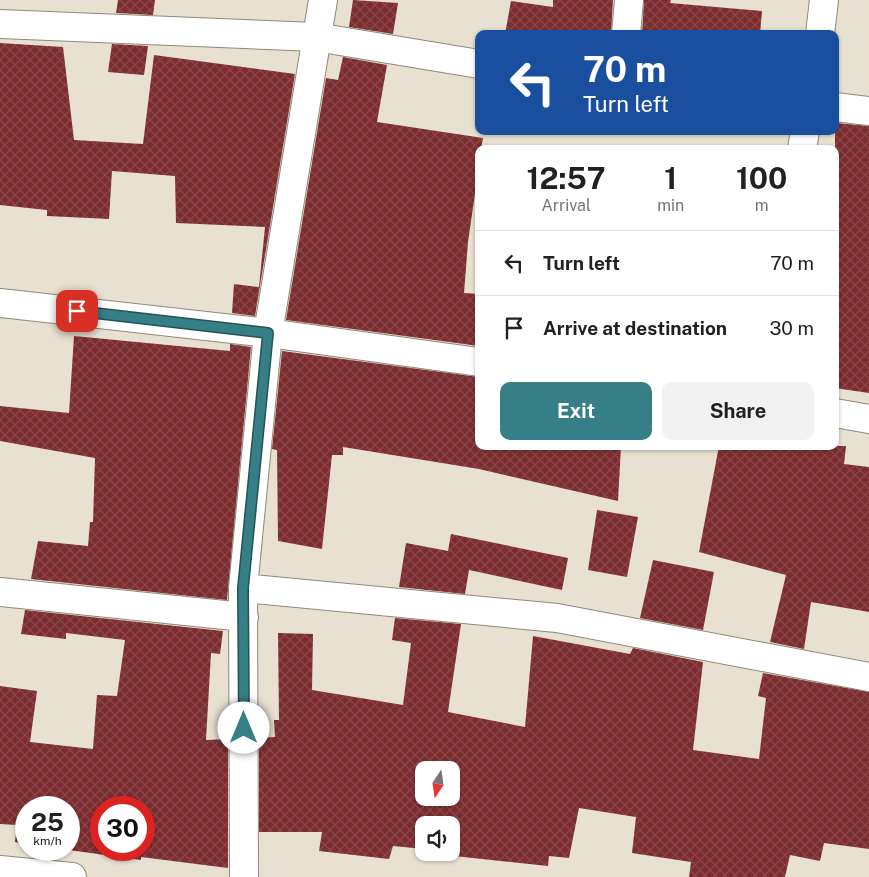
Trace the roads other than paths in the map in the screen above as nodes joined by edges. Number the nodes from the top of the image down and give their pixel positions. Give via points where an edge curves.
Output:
1 (323, 0) edge
2 (629, 0) edge
3 (824, 0) edge
4 (0, 24) edge
5 (626, 30) edge
6 (820, 30) edge
7 (316, 37) junction
8 (475, 63) edge
9 (839, 107) edge
10 (869, 111) edge
11 (0, 303) edge
12 (268, 333) junction
13 (475, 361) edge
14 (839, 414) edge
15 (869, 418) edge
16 (243, 588) junction
17 (0, 592) edge
18 (244, 617) junction
19 (869, 677) edge
20 (0, 870) edge
21 (72, 877) edge
22 (244, 877) edge

1 - 7 street
2 - 5 street
3 - 6 street
4 - 7 street
7 - 8 street
7 - 12 street
9 - 10 street
11 - 12 street
12 - 13 street
12 - 16 street
14 - 15 street
16 - 18 street
16 - 19 street via 557,618
17 - 18 street
18 - 22 street
20 - 21 street

